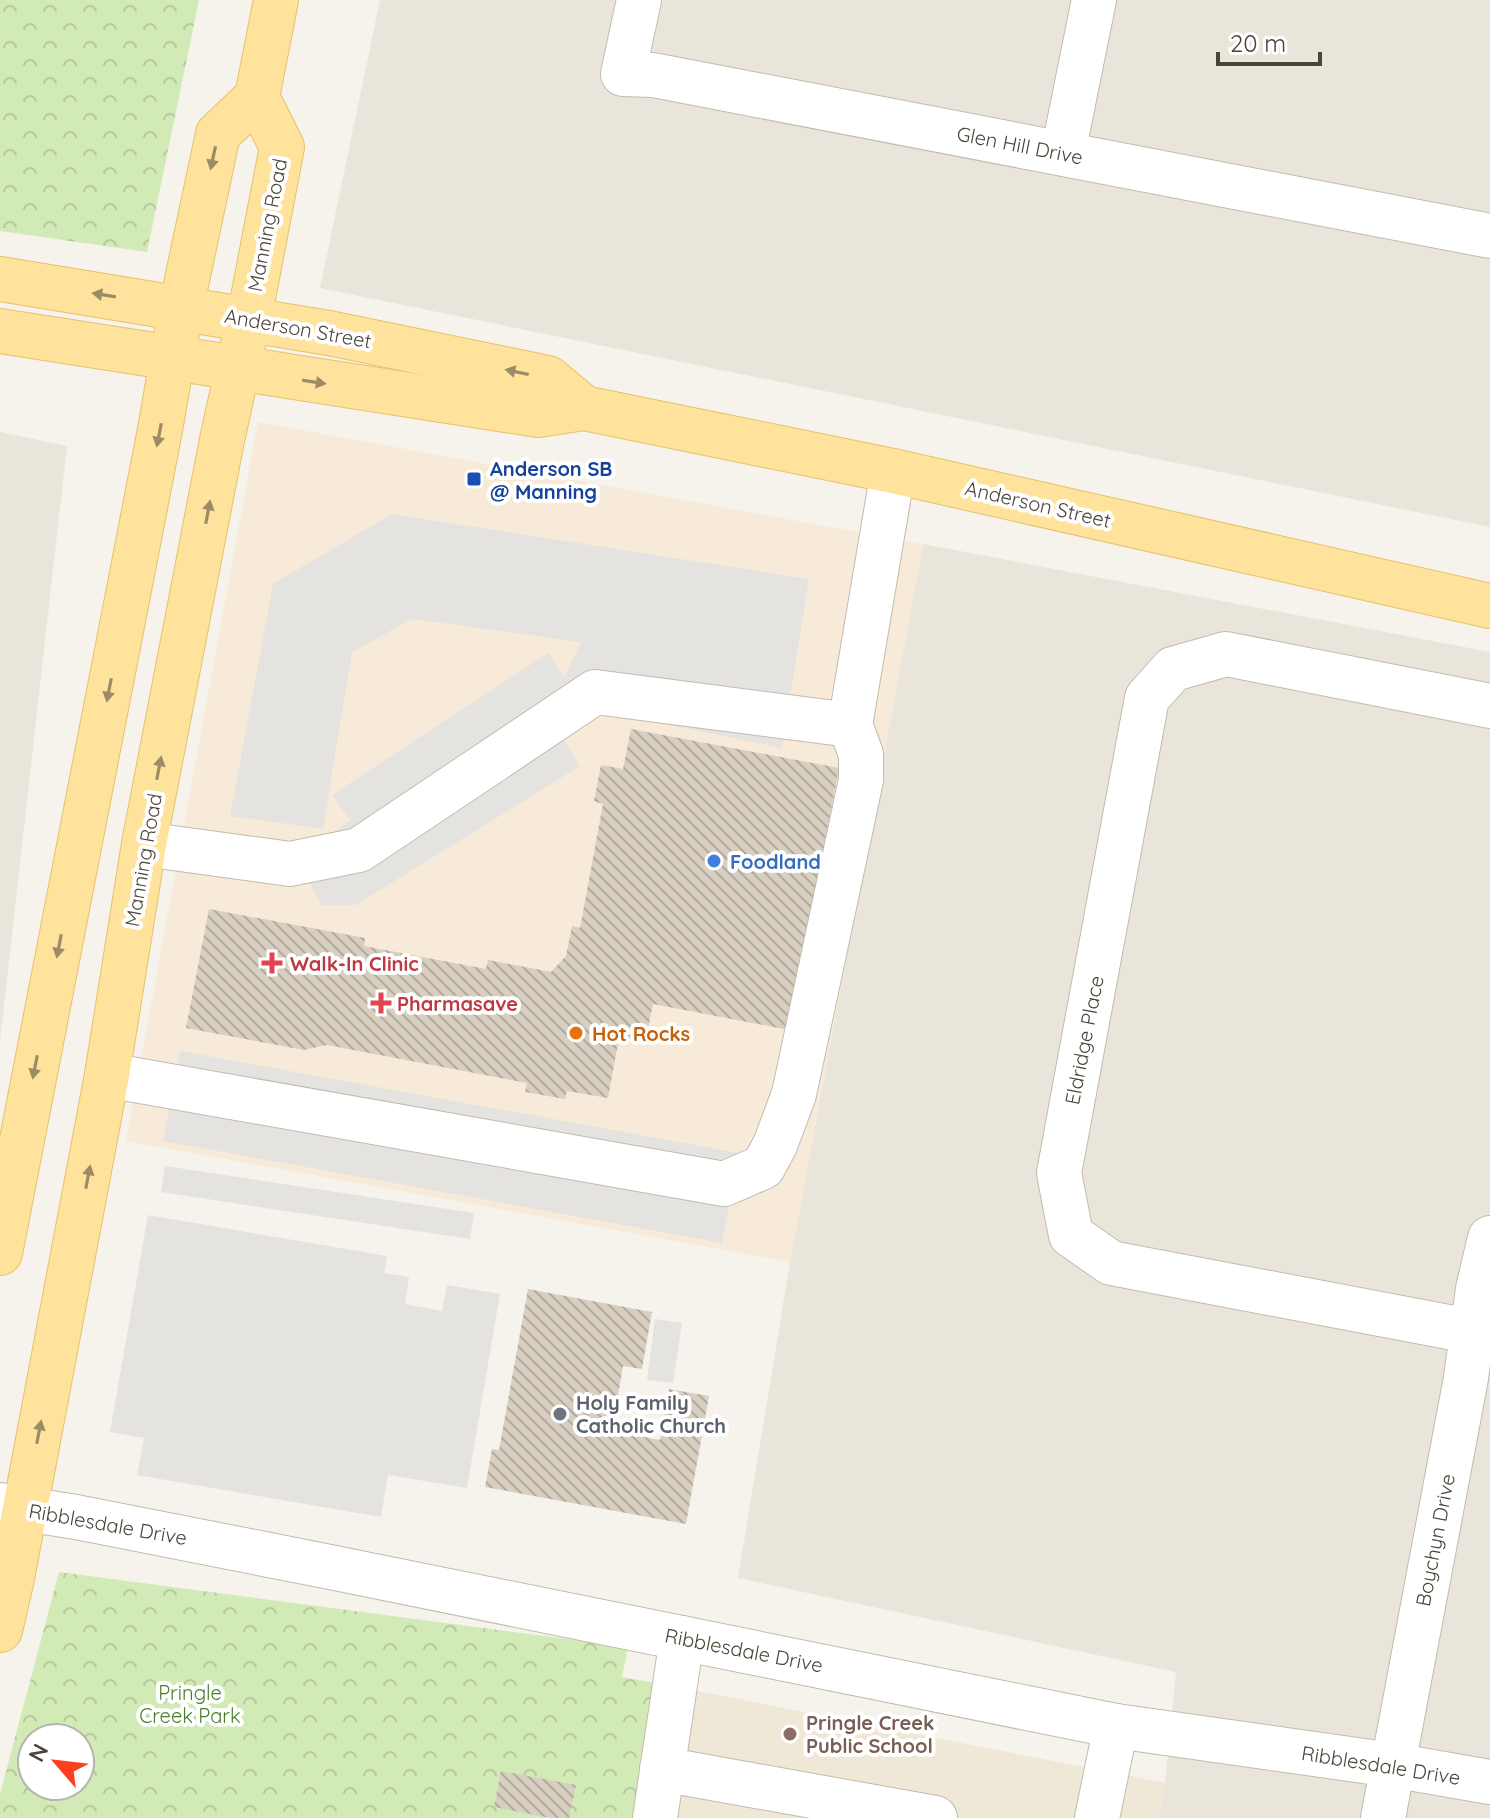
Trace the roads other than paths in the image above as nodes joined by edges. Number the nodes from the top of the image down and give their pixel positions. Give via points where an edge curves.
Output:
1 (276, 0) edge
2 (639, 0) edge
3 (1094, 0) edge
4 (257, 97) junction
5 (1063, 153) junction
6 (1490, 236) edge
7 (0, 279) edge
8 (181, 308) junction
9 (248, 319) junction
10 (0, 331) edge
11 (173, 359) junction
12 (237, 370) junction
13 (584, 408) junction
14 (893, 471) junction
15 (1490, 606) edge
16 (1490, 706) edge
17 (850, 725) junction
18 (144, 844) junction
19 (107, 1075) junction
20 (1490, 1238) edge
21 (0, 1253) edge
22 (1481, 1334) edge
23 (12, 1507) edge
24 (0, 1630) edge
25 (682, 1638) junction
26 (1116, 1726) junction
27 (1392, 1765) junction
28 (662, 1769) junction
29 (1490, 1782) edge
30 (655, 1818) edge
31 (935, 1818) edge
32 (1097, 1818) edge
33 (1383, 1818) edge

1 - 4 main road
2 - 5 street, Glen Hill Drive via 623,74 653,75
3 - 5 street
4 -> 8 main road via 218,134
4 - 9 main road, Manning Road via 282,147
5 - 6 street, Glen Hill Drive
8 -> 7 main road, Anderson Street
8 - 9 main road, Anderson Street
8 - 11 main road
9 - 12 main road, Manning Road
13 -> 9 main road, Anderson Street via 548,378
10 - 11 main road, Anderson Street
11 - 12 main road, Anderson Street
11 -> 21 main road
12 -> 13 main road, Anderson Street via 538,415
18 -> 12 main road, Manning Road
13 - 14 main road, Anderson Street
14 - 15 main road, Anderson Street
14 - 17 street
16 - 22 street, Eldridge Place via 1226,654 1173,669 1147,698 1059,1173 1071,1235 1111,1263
17 - 18 street via 595,692 359,850 290,864
17 - 19 street via 861,754 861,780 794,1094 763,1167 724,1184
18 - 19 main road, Manning Road
23 -> 19 main road, Manning Road
20 - 22 street
22 - 27 street, Boychyn Drive via 1466,1378
23 - 24 main road, Manning Road via 12,1578
23 - 25 street, Ribblesdale Drive
25 - 26 street, Ribblesdale Drive
25 - 28 street
26 - 27 street, Ribblesdale Drive
26 - 32 street
27 - 29 street, Ribblesdale Drive
27 - 33 street, Boychyn Drive
28 - 30 street
28 - 31 street

